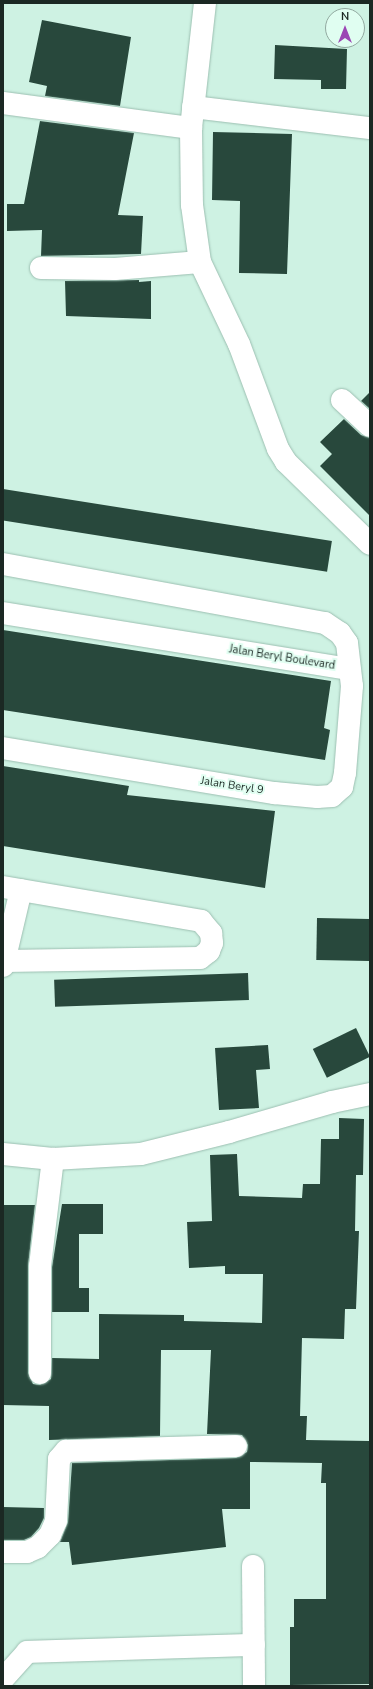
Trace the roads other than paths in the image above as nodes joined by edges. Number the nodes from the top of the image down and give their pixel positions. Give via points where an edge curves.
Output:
1 (205, 3) edge
2 (3, 103) edge
3 (192, 118) junction
4 (370, 128) edge
5 (200, 262) junction
6 (40, 268) dead end
7 (342, 400) dead end
8 (370, 426) edge
9 (370, 544) edge
10 (3, 564) edge
11 (3, 613) edge
12 (349, 669) junction
13 (3, 748) edge
14 (12, 888) edge
15 (3, 963) edge
16 (370, 1094) edge
17 (3, 1154) edge
18 (53, 1159) junction
19 (40, 1373) dead end
20 (236, 1446) dead end
21 (3, 1552) edge
22 (253, 1566) dead end
23 (254, 1645) junction
24 (3, 1679) edge
25 (254, 1686) edge

1 - 3 street
2 - 3 street
3 - 4 street
3 - 5 street via 192,204
5 - 6 street via 115,269
5 - 9 street via 239,344 278,449 286,462
7 - 8 street
10 - 12 street, Jalan Beryl Boulevard via 326,623 340,633 347,643
11 - 12 street, Jalan Beryl Boulevard
12 - 13 street, Jalan Beryl 9 via 352,686 345,773 342,787 332,796 274,793
14 - 15 street
14 - 15 street via 201,920 211,933 212,943 209,950 200,958
16 - 18 street via 141,1154
17 - 18 street
18 - 19 street via 40,1266
20 - 21 street via 66,1451 59,1459 56,1522 50,1534 38,1547 26,1552
22 - 23 street
23 - 24 street via 27,1652
23 - 25 street

